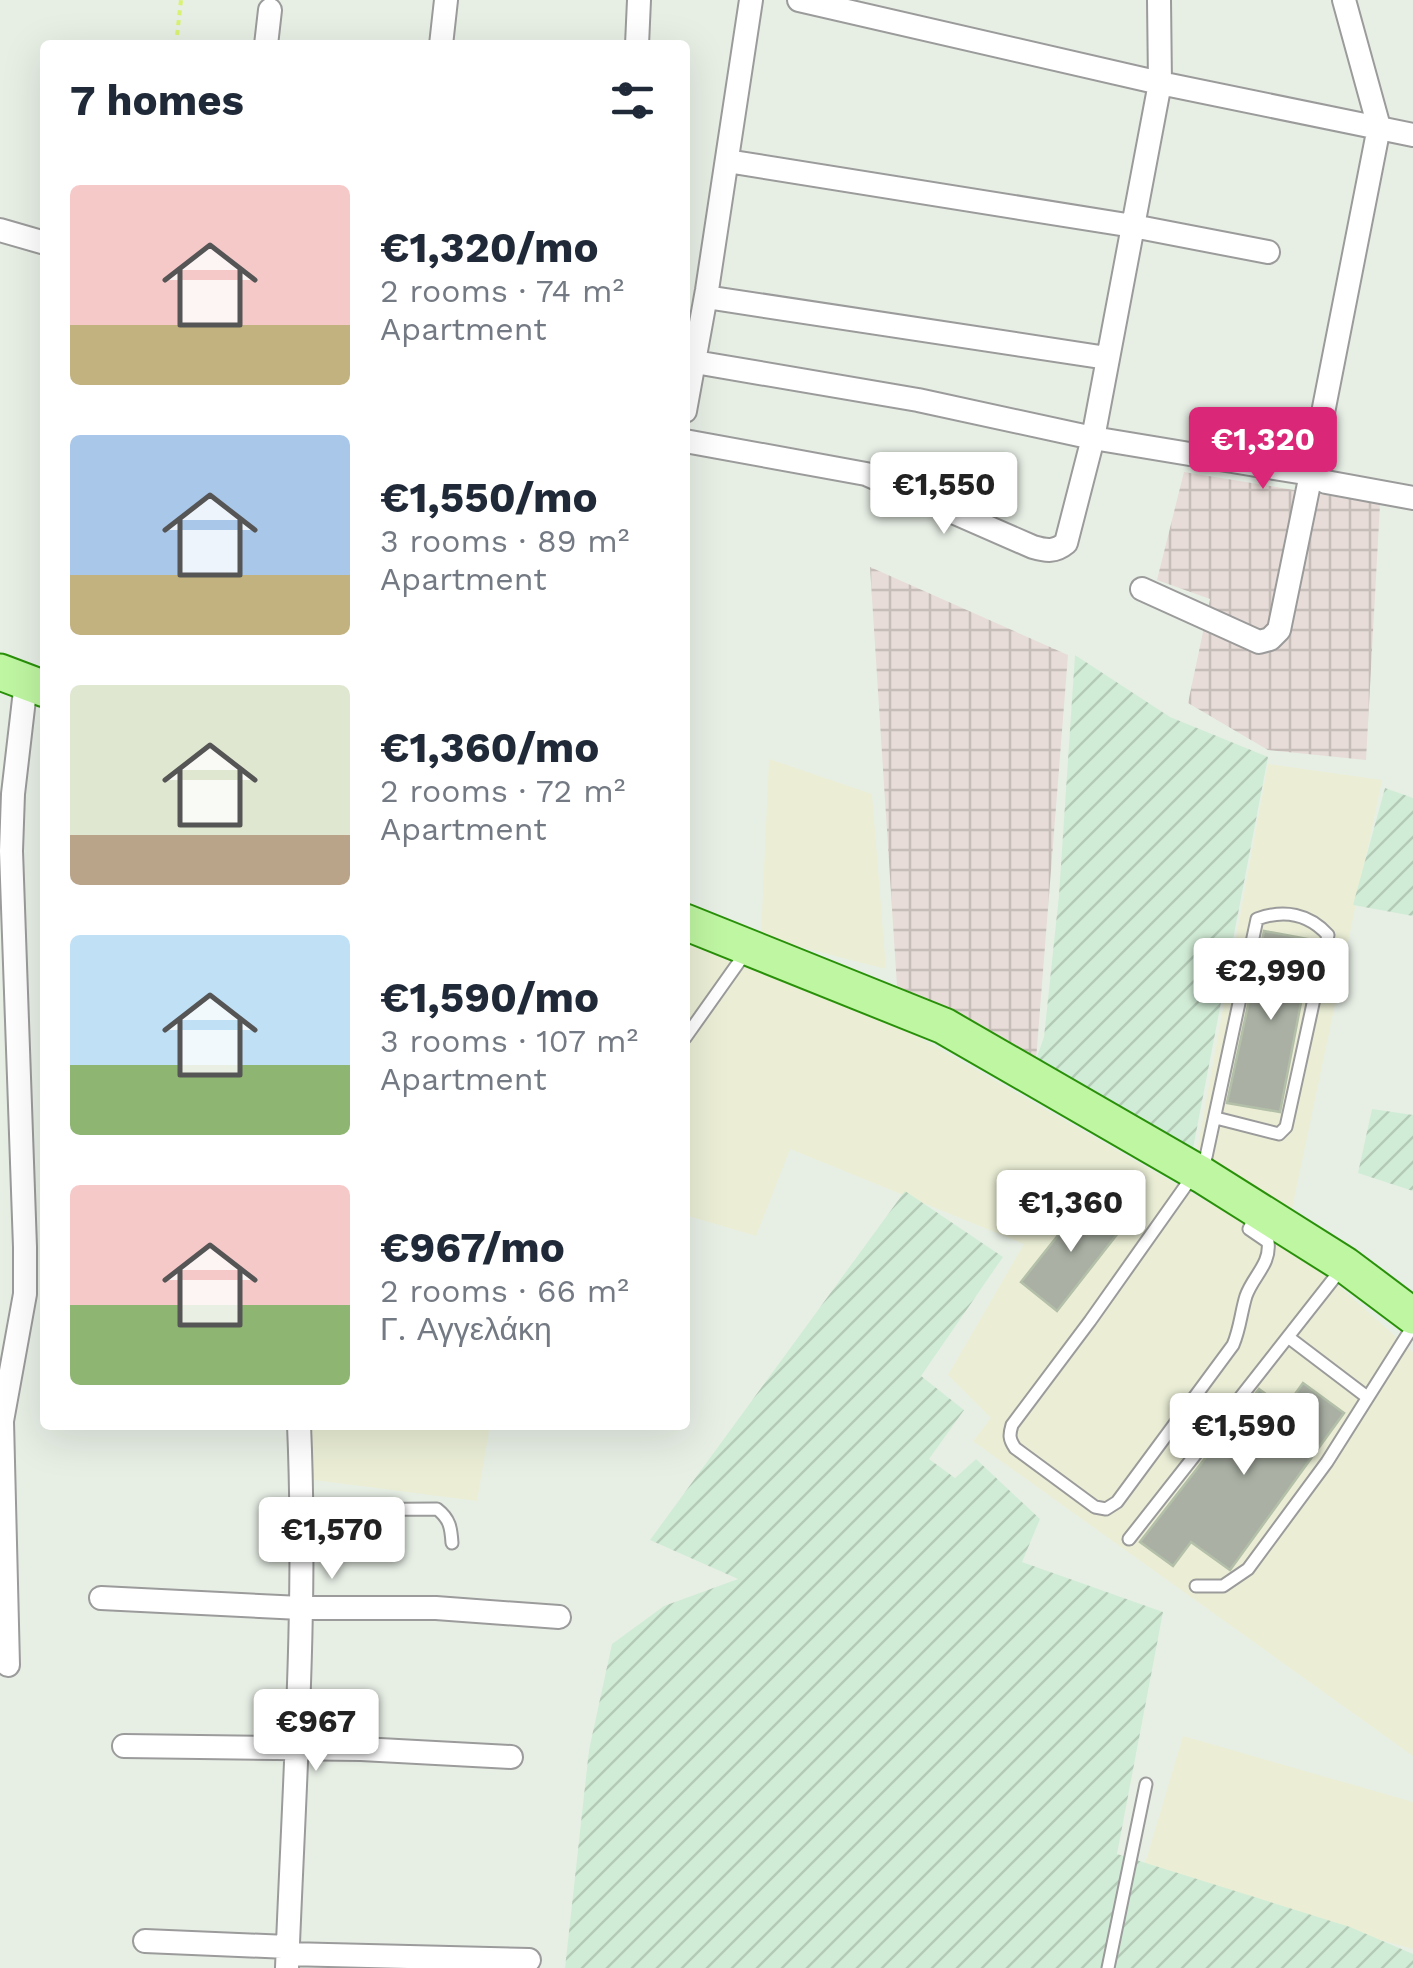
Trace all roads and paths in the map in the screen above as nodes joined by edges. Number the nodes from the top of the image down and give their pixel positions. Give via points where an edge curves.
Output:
1 (181, 0) edge
2 (446, 0) edge
3 (639, 0) edge
4 (751, 0) edge
5 (799, 0) edge
6 (1160, 0) edge
7 (1344, 0) edge
8 (270, 10) dead end
9 (177, 40) edge
10 (267, 40) edge
11 (442, 40) edge
12 (638, 40) edge
13 (1160, 84) junction
14 (1379, 127) junction
15 (1413, 135) edge
16 (727, 161) junction
17 (1133, 226) junction
18 (0, 230) edge
19 (40, 242) edge
20 (1268, 252) dead end
21 (699, 291) edge
22 (1107, 358) junction
23 (695, 362) junction
24 (690, 387) edge
25 (1093, 438) junction
26 (690, 442) edge
27 (1311, 474) junction
28 (1413, 498) edge
29 (1142, 590) dead end
30 (24, 681) edge
31 (690, 924) edge
32 (748, 948) junction
33 (690, 1031) edge
34 (1216, 1118) junction
35 (1198, 1174) junction
36 (1258, 1209) junction
37 (1344, 1264) junction
38 (1413, 1316) edge
39 (1413, 1326) edge
40 (1288, 1337) junction
41 (1367, 1397) junction
42 (1, 1421) edge
43 (300, 1430) edge
44 (302, 1510) junction
45 (1129, 1539) dead end
46 (452, 1544) dead end
47 (1196, 1586) dead end
48 (101, 1598) dead end
49 (302, 1608) junction
50 (559, 1617) dead end
51 (8, 1665) dead end
52 (124, 1746) dead end
53 (298, 1748) junction
54 (510, 1757) dead end
55 (1146, 1784) dead end
56 (145, 1941) dead end
57 (288, 1956) edge
58 (528, 1960) dead end
59 (1108, 1968) edge

1 - 9 path
2 - 11 street
3 - 12 street
4 - 16 street
5 - 13 street
6 - 13 street
7 - 14 street
8 - 10 street
13 - 14 street
13 - 17 street
14 - 15 street
14 - 27 street
16 - 17 street
16 - 21 street
17 - 20 street
17 - 22 street
18 - 19 street
21 - 22 street
21 - 23 street
22 - 25 street
23 - 24 street
23 - 25 street
25 - 26 street via 1066,543 1045,550 866,474
25 - 27 street
27 - 28 street
27 - 29 street via 1278,630 1270,639 1259,642
30 - 42 street via 11,850 25,1294
31 - 32 main road
32 - 33 lane
32 - 35 main road via 944,1026
34 - 34 lane via 1258,919 1306,918 1328,936 1286,1127 1279,1134
34 - 35 lane
35 - 36 main road
35 - 36 lane via 1009,1434 1015,1448 1095,1507 1117,1502 1233,1345 1247,1293 1270,1250 1250,1229
36 - 37 main road
37 - 38 main road
37 - 40 lane
39 - 41 lane
40 - 41 lane
40 - 45 lane
41 - 47 lane via 1248,1568 1223,1586
42 - 51 street
43 - 44 street
44 - 46 lane via 437,1509 451,1524
44 - 49 street
48 - 49 street
49 - 50 street
49 - 53 street
52 - 53 street
53 - 54 street
53 - 57 street
55 - 59 lane
56 - 57 street
57 - 58 street

